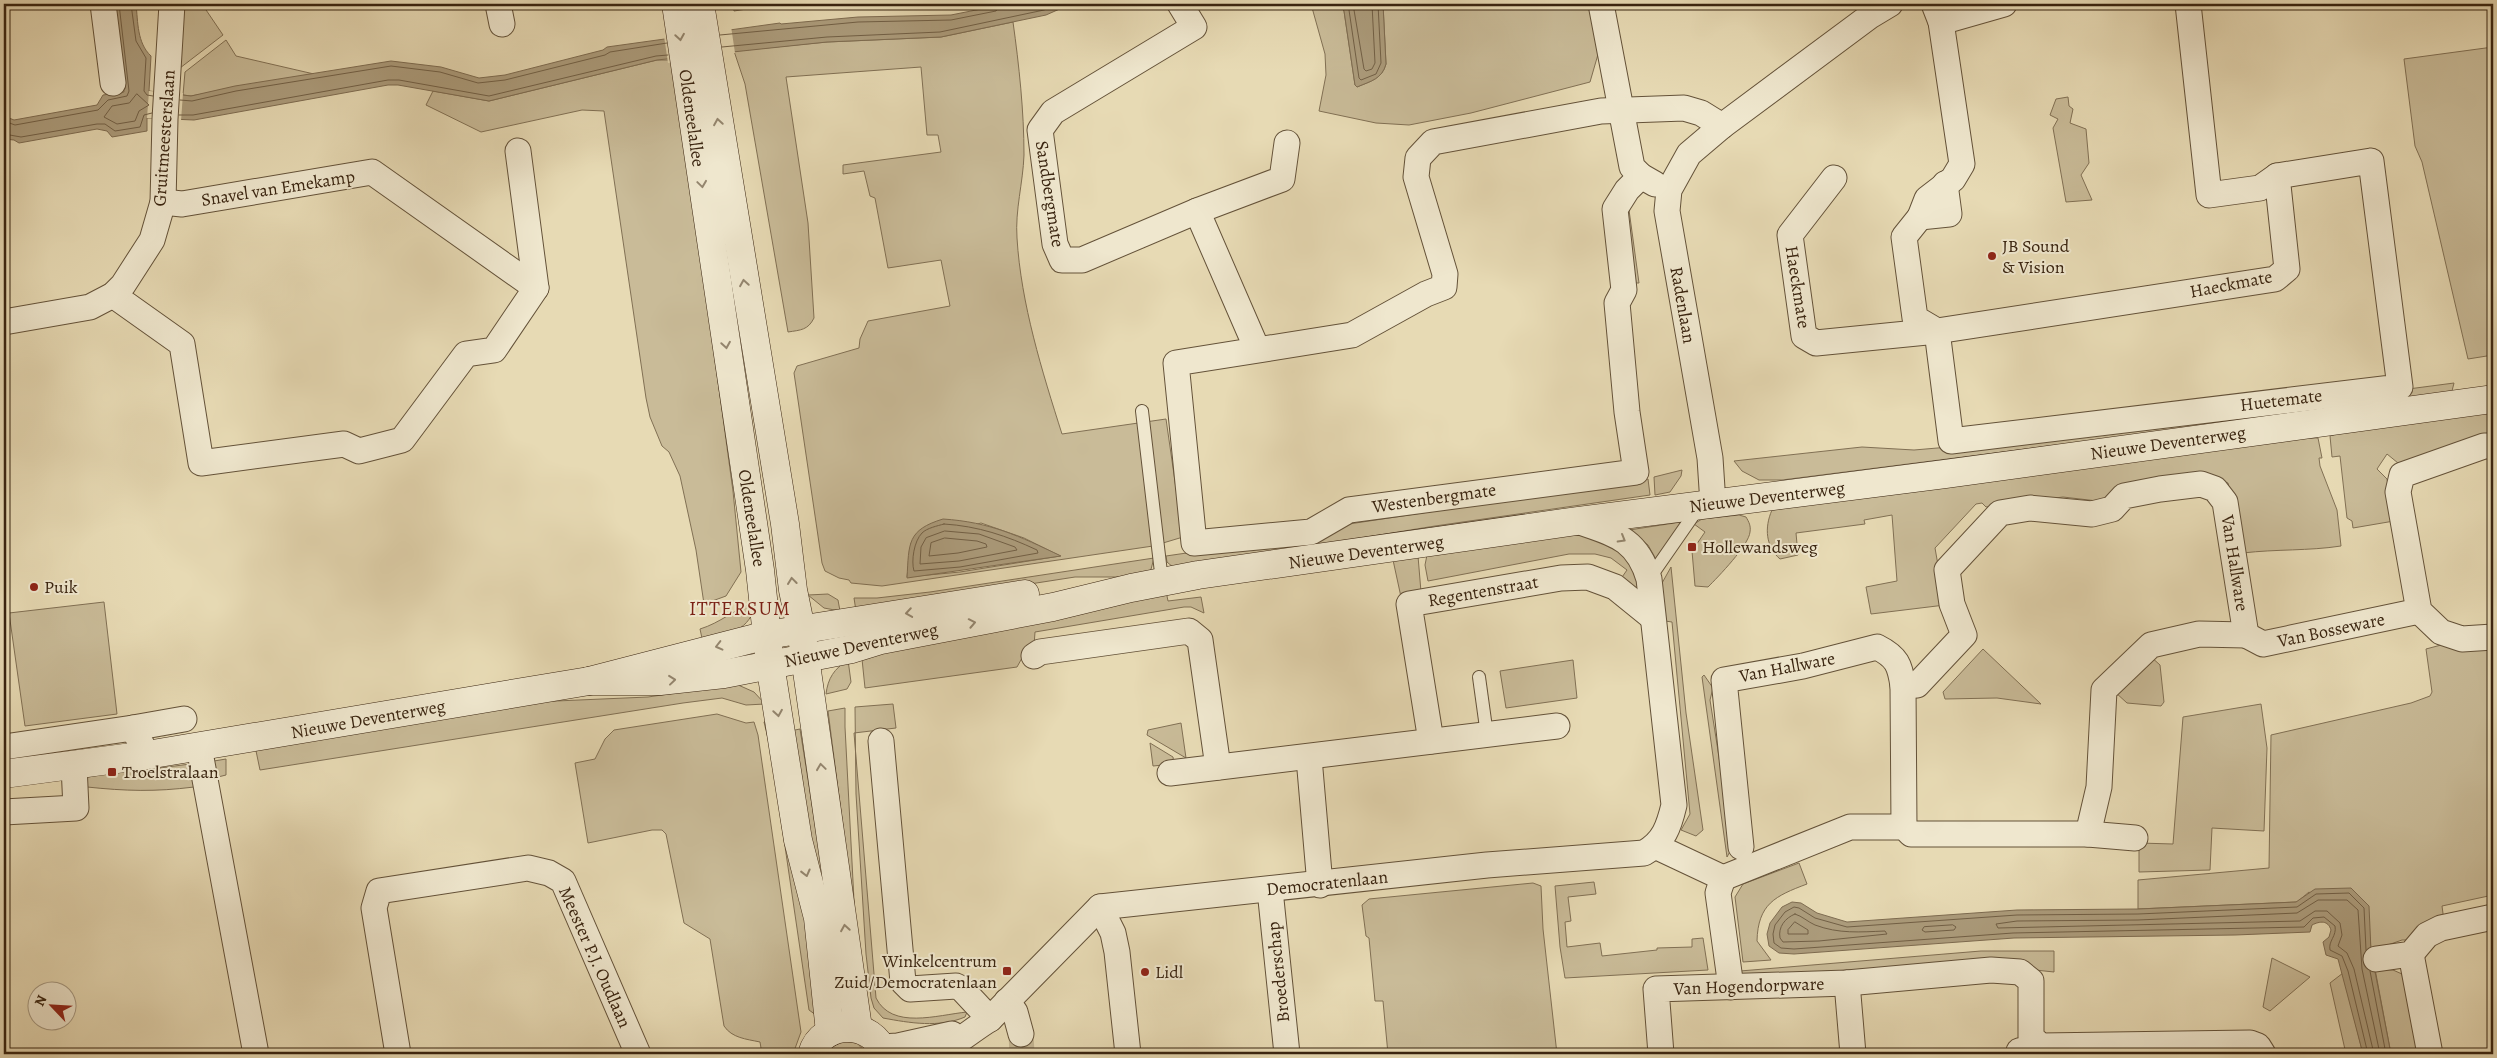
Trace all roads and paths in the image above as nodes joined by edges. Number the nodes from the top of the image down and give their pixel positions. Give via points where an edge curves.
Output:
1 (103, 4) edge
2 (172, 4) edge
3 (1180, 4) edge
4 (1601, 4) edge
5 (1890, 4) edge
6 (2004, 4) edge
7 (2188, 4) edge
8 (684, 5) edge
9 (1938, 13) edge
10 (697, 64) junction
11 (113, 84) dead end
12 (1622, 109) junction
13 (1722, 126) junction
14 (1287, 143) dead end
15 (518, 151) dead end
16 (1641, 176) junction
17 (2277, 176) junction
18 (1834, 178) dead end
19 (1669, 190) junction
20 (163, 202) junction
21 (1197, 211) junction
22 (536, 288) junction
23 (113, 295) junction
24 (4, 322) edge
25 (1937, 330) junction
26 (1257, 349) junction
27 (2493, 399) edge
28 (1142, 411) dead end
29 (2493, 446) edge
30 (1707, 504) junction
31 (1577, 521) junction
32 (1650, 579) junction
33 (1162, 581) junction
34 (1131, 588) junction
35 (2419, 610) junction
36 (1652, 617) junction
37 (801, 629) junction
38 (766, 635) junction
39 (2246, 635) junction
40 (2493, 638) edge
41 (1034, 656) dead end
42 (805, 658) junction
43 (770, 664) junction
44 (1478, 677) dead end
45 (589, 681) junction
46 (1903, 686) junction
47 (184, 720) dead end
48 (1557, 726) dead end
49 (133, 728) junction
50 (1487, 735) junction
51 (882, 741) dead end
52 (1431, 742) junction
53 (9, 746) edge
54 (199, 746) junction
55 (147, 755) junction
56 (1309, 758) junction
57 (74, 766) junction
58 (1218, 767) junction
59 (11, 773) edge
60 (1170, 773) dead end
61 (4, 812) edge
62 (1904, 827) junction
63 (2088, 834) junction
64 (2135, 838) dead end
65 (1655, 846) junction
66 (1741, 847) dead end
67 (1722, 878) junction
68 (1320, 885) junction
69 (1270, 890) junction
70 (1100, 907) junction
71 (2493, 917) edge
72 (1847, 983) junction
73 (1731, 988) junction
74 (1007, 1001) junction
75 (981, 1024) junction
76 (858, 1028) junction
77 (830, 1032) junction
78 (1021, 1034) tunnel mouth
79 (2216, 1049) edge
80 (2030, 1050) edge
81 (883, 1051) edge
82 (256, 1054) edge
83 (398, 1054) edge
84 (638, 1054) edge
85 (812, 1054) edge
86 (932, 1054) edge
87 (1128, 1054) edge
88 (1287, 1054) edge
89 (1661, 1054) edge
90 (1853, 1054) edge
91 (2264, 1054) edge
92 (2430, 1054) edge

1 - 11 street
2 - 20 street, Gruitmeesterslaan
3 - 21 street, Sandbergmate via 1194,27 1052,112 1040,130 1054,244 1062,260 1082,260
4 - 12 street
5 - 13 street, Radenlaan
6 - 9 street
7 - 17 street via 2210,195 2260,188
8 - 10 main road, Oldeneelallee
9 - 25 street via 1962,164 1953,180 1927,199 1920,217 1904,236 1915,318
37 -> 10 main road, Oldeneelallee via 750,315
10 -> 38 main road, Oldeneelallee
12 - 13 street via 1684,108 1701,113
12 - 16 street via 1632,167
12 - 26 street, Westenbergmate via 1433,142 1418,158 1416,177 1445,274 1444,287 1352,335
13 - 19 street, Radenlaan via 1689,154
14 - 21 street, Sandbergmate via 1282,179
15 - 22 street
16 - 19 street
16 - 26 street, Westenbergmate via 1626,190 1615,209 1624,290 1618,303 1627,412 1636,472 1349,510 1311,532 1194,543 1176,363
17 - 25 street, Haeckmate via 2287,269 2275,279
17 - 25 street, Huetemate via 2371,160 2400,387 1951,440
18 - 25 street, Haeckmate via 1790,235 1804,336 1816,343
19 - 30 street, Radenlaan via 1668,211 1710,458
20 - 22 street, Snavel van Emekamp via 182,204 372,172
20 - 23 street, Gruitmeesterslaan via 152,240
21 - 26 street
22 - 23 street via 494,350 466,354 402,440 360,451 344,444 201,463 182,344
23 - 24 street, Gruitmeesterslaan via 90,307
27 - 30 main road, Nieuwe Deventerweg
28 - 33 lane
29 - 35 street via 2484,446 2402,475 2398,492
30 - 31 main road, Nieuwe Deventerweg
30 - 32 lane
31 -> 32 street via 1628,542 1644,560
31 - 33 main road, Nieuwe Deventerweg
32 - 36 street
33 - 34 main road, Nieuwe Deventerweg
34 -> 37 main road, Nieuwe Deventerweg via 1047,591
42 -> 34 main road, Nieuwe Deventerweg via 881,640 1053,608
35 - 39 street, Van Bosseware via 2263,644
35 - 40 street via 2441,632 2462,639
36 - 52 street, Regentenstraat via 1615,587 1588,577 1561,578 1409,604
36 - 65 street via 1674,805 1668,827
37 - 38 main road, Nieuwe Deventerweg
37 - 42 main road, Oldeneelallee
38 - 43 main road, Oldeneelallee
38 -> 45 main road, Nieuwe Deventerweg
39 - 46 street, Van Hallware via 2225,502 2215,489 2201,484 2124,496 2112,509 2092,514 2030,508 2000,513 1947,570 1952,604 1964,634 1917,686
39 - 63 street, Van Hallware via 2198,634 2151,645 2104,690 2099,787
41 - 58 street via 1040,652 1189,631 1200,640
42 - 43 main road, Nieuwe Deventerweg
76 -> 42 main road, Oldeneelallee
45 -> 43 main road, Nieuwe Deventerweg via 660,681 724,674
43 -> 77 main road, Oldeneelallee via 798,840 818,918
44 - 50 lane
45 - 54 main road, Nieuwe Deventerweg
46 - 62 street, Van Hallware
46 - 66 street, Van Hallware via 1901,666 1877,647 1803,666 1724,680
47 - 49 street, Nieuwe Deventerweg
48 - 50 street
49 - 53 street, Nieuwe Deventerweg
49 - 55 street
50 - 52 street
51 - 75 street via 903,982 910,989 956,986 962,989
52 - 56 street
53 - 59 street, Nieuwe Deventerweg
54 - 55 main road, Nieuwe Deventerweg
54 - 82 street
55 - 57 main road, Nieuwe Deventerweg
56 - 58 street
56 - 68 street
57 - 59 main road, Nieuwe Deventerweg
57 - 61 street via 76,808
58 - 60 street
62 - 63 street via 1911,834
62 - 67 street via 1850,828
63 - 64 street
65 - 67 street
65 - 68 street, Democratenlaan via 1644,853 1487,865
67 - 73 street via 1718,892
68 - 69 street, Democratenlaan
69 - 70 street, Democratenlaan
69 - 88 street, Broederschap
70 - 74 street
70 - 87 street via 1113,933 1117,952
71 - 92 street via 2441,928 2396,956
72 - 73 street, Van Hogendorpware
72 - 80 street, Van Hogendorpware via 1991,970 2020,972 2031,981
72 - 90 street, Van Hogendorpware
73 - 89 street, Van Hogendorpware via 1656,989
74 - 75 street
74 - 78 street via 1015,1012
75 - 81 street
75 - 86 street via 948,1049
76 - 77 main road via 844,1027
76 - 81 main road via 872,1035
77 - 85 main road via 820,1040
79 - 80 street, Van Hogendorpware
79 - 91 street, Van Hogendorpware via 2250,1043 2258,1046
83 - 84 street, Meester P.J. Oudlaan via 374,908 379,892 528,868 549,873 562,881

